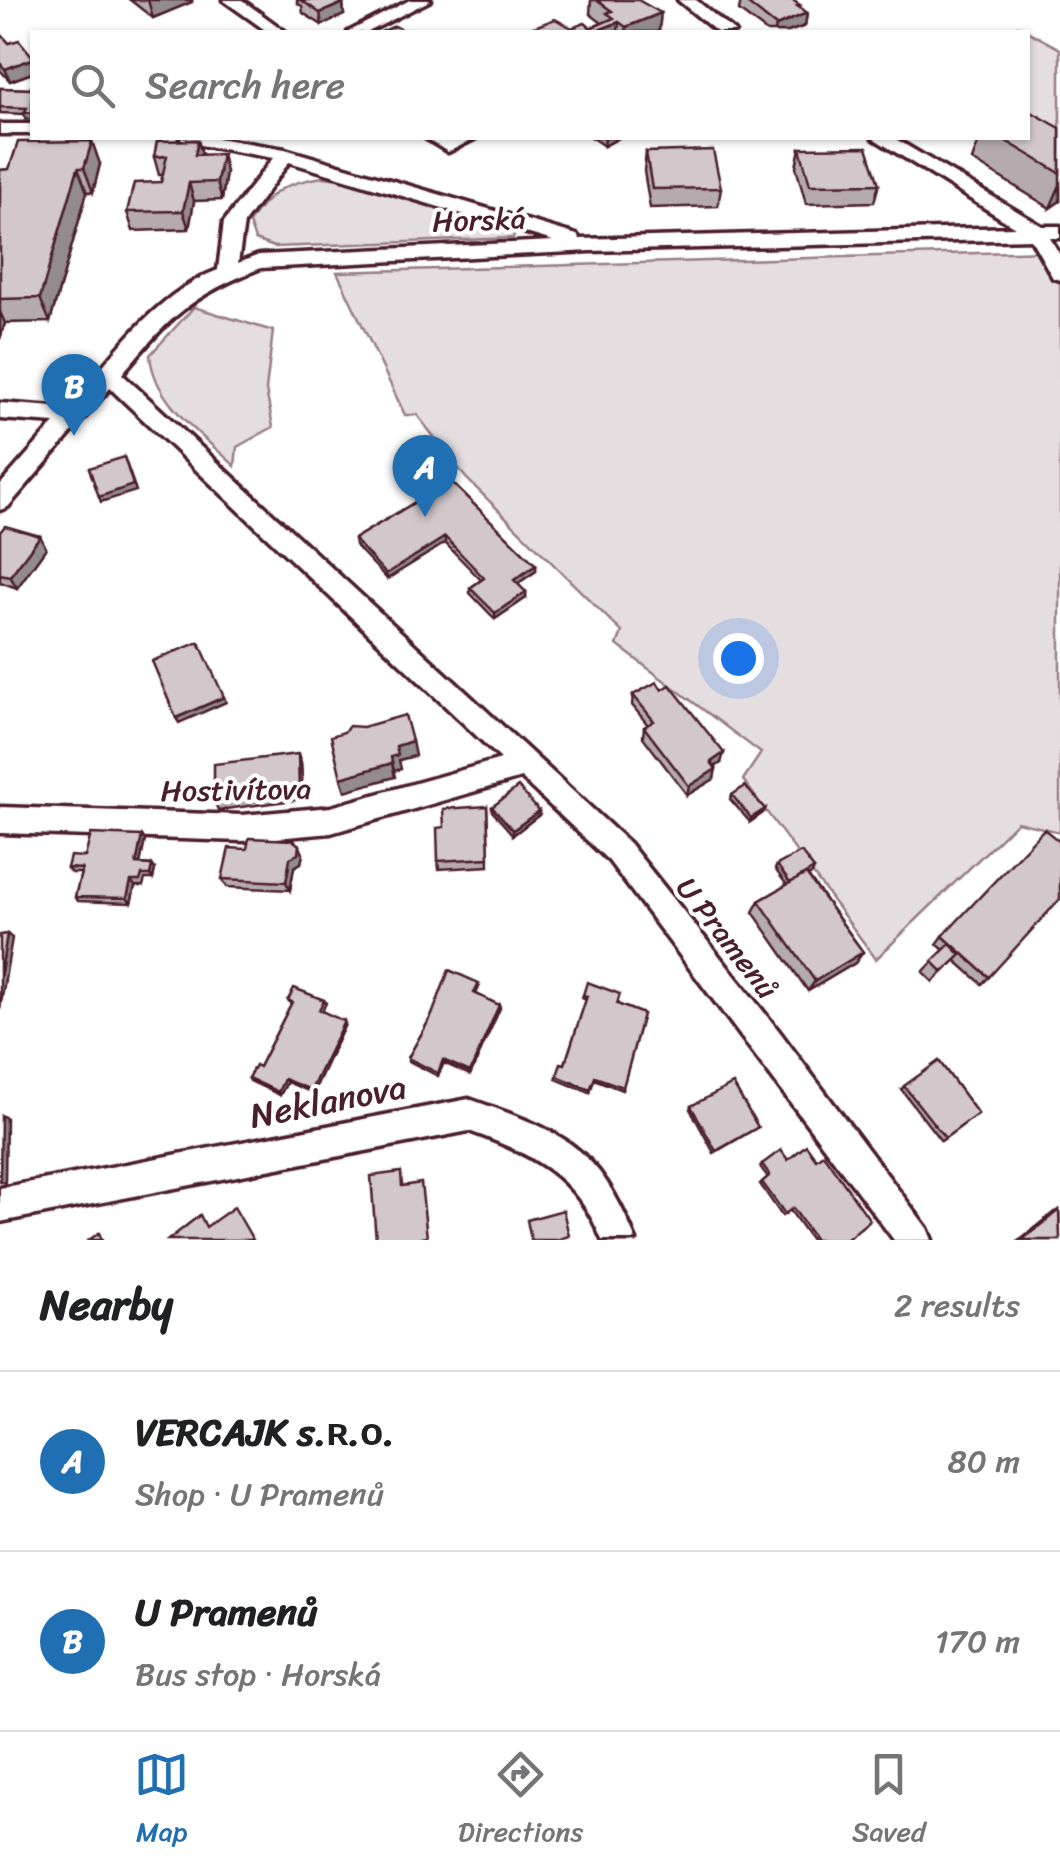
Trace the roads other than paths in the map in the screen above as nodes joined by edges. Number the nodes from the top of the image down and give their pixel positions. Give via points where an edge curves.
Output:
1 (231, 0) edge
2 (424, 0) edge
3 (686, 0) edge
4 (275, 30) edge
5 (360, 30) edge
6 (719, 30) edge
7 (0, 129) edge
8 (30, 129) edge
9 (200, 140) edge
10 (437, 140) edge
11 (463, 140) edge
12 (885, 140) edge
13 (285, 155) junction
14 (1037, 232) junction
15 (1060, 232) edge
16 (592, 245) junction
17 (1060, 273) edge
18 (227, 274) junction
19 (108, 374) junction
20 (0, 411) edge
21 (72, 416) junction
22 (0, 502) edge
23 (527, 764) junction
24 (0, 820) edge
25 (0, 1205) edge
26 (619, 1240) edge
27 (915, 1240) edge

1 - 4 street
2 - 5 street
3 - 6 street
7 - 8 street
9 - 13 street
10 - 11 street via 448,147
12 - 14 street
13 - 16 street
13 - 18 street via 234,222
14 - 15 street, Horská
14 - 16 street, Horská
14 - 17 street
16 - 18 street, Horská via 306,258 259,262
18 - 19 street, Horská via 158,317
19 - 21 street, Horská
19 - 23 street, U Pramenů
20 - 21 street
21 - 22 street, Horská
23 - 24 street, Hostivítova via 331,820 242,828
23 - 27 street, U Pramenů via 619,852
25 - 26 street, Neklanova via 469,1115 539,1140 582,1170 610,1212

